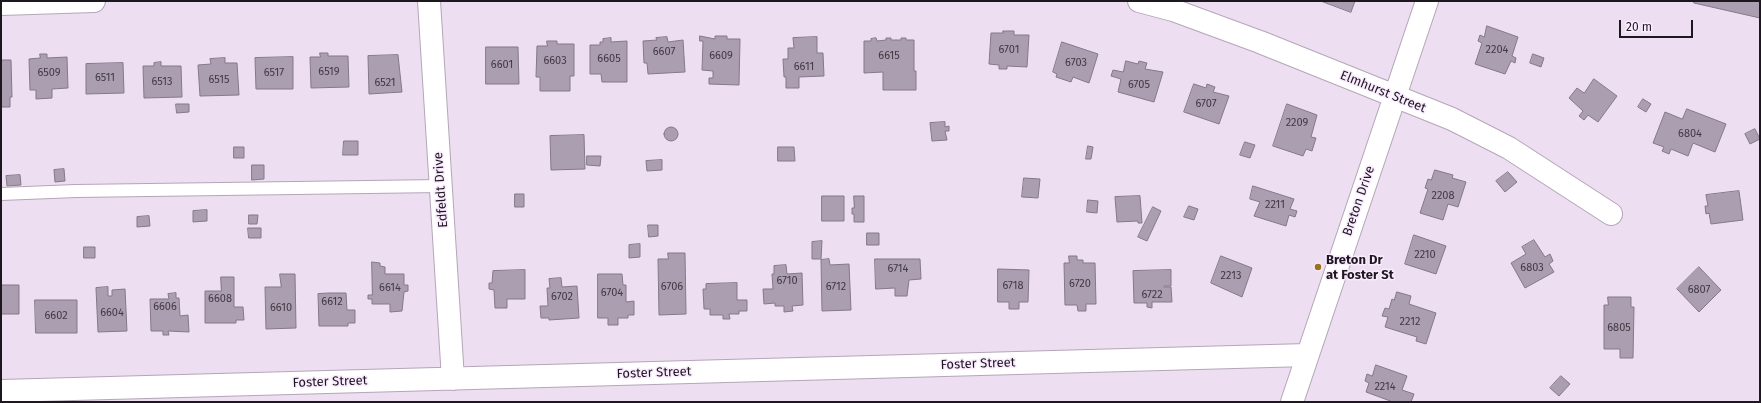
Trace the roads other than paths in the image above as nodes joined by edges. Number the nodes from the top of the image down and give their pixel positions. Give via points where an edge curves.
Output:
1 (94, 1) edge
2 (429, 1) edge
3 (1139, 1) edge
4 (1427, 1) edge
5 (1, 4) edge
6 (1395, 97) junction
7 (441, 186) junction
8 (1, 194) edge
9 (1611, 214) dead end
10 (1307, 355) junction
11 (452, 379) junction
12 (1, 391) edge
13 (1292, 402) edge

1 - 5 street
2 - 7 street, Edfeldt Drive
3 - 6 street, Elmhurst Street via 1173,10 1260,42
4 - 6 street, Breton Drive
6 - 9 street, Elmhurst Street via 1452,119 1509,148
6 - 10 street, Breton Drive
7 - 8 lane
7 - 11 street, Edfeldt Drive
10 - 11 street, Foster Street
10 - 13 street, Breton Drive
11 - 12 street, Foster Street

